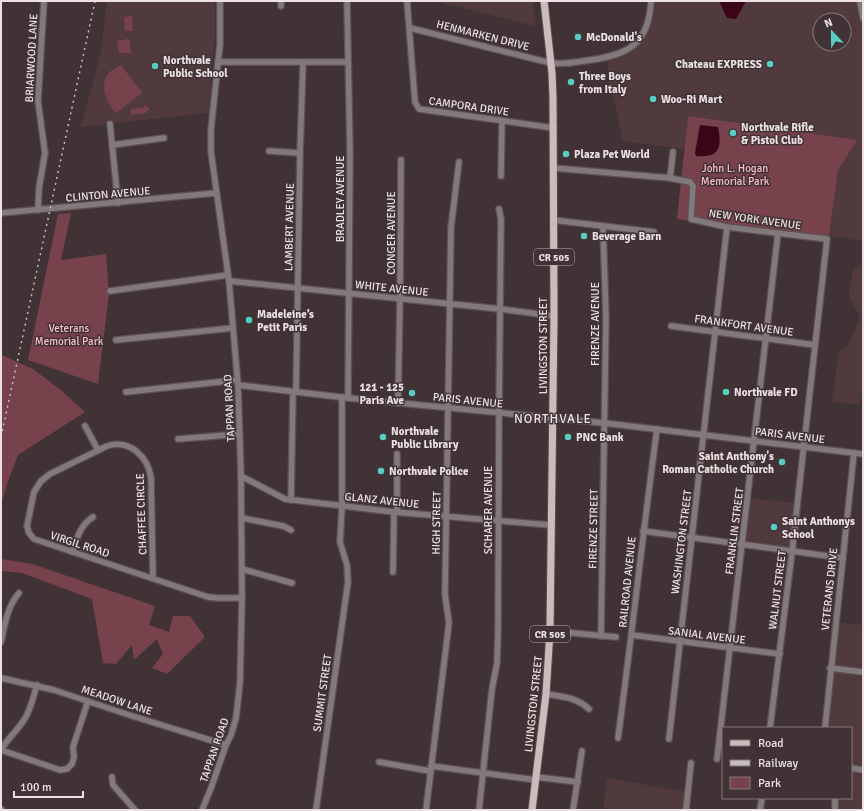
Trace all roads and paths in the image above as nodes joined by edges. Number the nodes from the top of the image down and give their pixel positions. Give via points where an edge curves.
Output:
1 (44, 1) edge
2 (220, 1) edge
3 (347, 1) edge
4 (407, 1) edge
5 (544, 1) edge
6 (651, 1) edge
7 (860, 1) edge
8 (863, 18) edge
9 (410, 28) junction
10 (218, 62) junction
11 (303, 62) junction
12 (347, 62) junction
13 (551, 63) junction
14 (419, 109) junction
15 (416, 116) dead end
16 (502, 121) junction
17 (110, 124) dead end
18 (554, 128) junction
19 (164, 138) dead end
20 (112, 145) junction
21 (269, 151) dead end
22 (673, 152) dead end
23 (300, 153) junction
24 (401, 160) dead end
25 (459, 162) dead end
26 (554, 168) junction
27 (501, 176) dead end
28 (670, 178) junction
29 (216, 193) junction
30 (118, 203) junction
31 (499, 209) dead end
32 (38, 210) junction
33 (1, 213) edge
34 (553, 220) junction
35 (603, 226) junction
36 (727, 227) junction
37 (654, 232) dead end
38 (778, 233) junction
39 (827, 239) joint
40 (228, 278) junction
41 (298, 288) junction
42 (110, 291) dead end
43 (349, 294) junction
44 (400, 299) junction
45 (450, 304) junction
46 (500, 309) junction
47 (554, 316) junction
48 (671, 326) dead end
49 (233, 328) junction
50 (715, 331) junction
51 (765, 338) junction
52 (116, 340) dead end
53 (815, 345) junction
54 (238, 383) junction
55 (126, 392) dead end
56 (294, 392) junction
57 (345, 398) junction
58 (398, 403) junction
59 (449, 408) junction
60 (498, 413) junction
61 (553, 418) junction
62 (604, 423) junction
63 (86, 426) dead end
64 (657, 429) junction
65 (240, 434) junction
66 (704, 434) junction
67 (178, 439) dead end
68 (754, 441) junction
69 (803, 447) junction
70 (98, 450) junction
71 (854, 453) junction
72 (397, 454) dead end
73 (863, 454) edge
74 (242, 476) junction
75 (291, 500) junction
76 (342, 506) junction
77 (396, 512) junction
78 (93, 517) dead end
79 (446, 517) junction
80 (242, 518) junction
81 (498, 521) junction
82 (550, 526) junction
83 (291, 530) dead end
84 (643, 531) junction
85 (692, 538) junction
86 (742, 545) junction
87 (72, 552) junction
88 (792, 552) junction
89 (843, 558) junction
90 (242, 569) junction
91 (393, 572) dead end
92 (153, 578) junction
93 (348, 578) joint
94 (292, 583) dead end
95 (19, 593) dead end
96 (242, 598) junction
97 (550, 631) junction
98 (632, 635) junction
99 (601, 636) junction
100 (616, 637) dead end
101 (679, 641) junction
102 (1, 642) edge
103 (730, 647) junction
104 (780, 654) junction
105 (830, 668) junction
106 (863, 672) edge
107 (1, 678) edge
108 (37, 685) junction
109 (546, 694) junction
110 (88, 701) junction
111 (589, 709) dead end
112 (770, 727) edge
113 (825, 727) edge
114 (618, 738) dead end
115 (669, 739) dead end
116 (226, 745) junction
117 (1, 750) edge
118 (582, 751) dead end
119 (718, 760) dead end
120 (379, 762) dead end
121 (692, 763) dead end
122 (852, 768) edge
123 (431, 769) junction
124 (863, 770) edge
125 (483, 773) junction
126 (112, 777) dead end
127 (536, 779) junction
128 (578, 782) junction
129 (762, 799) edge
130 (835, 799) edge
131 (136, 810) edge
132 (202, 810) edge
133 (316, 810) edge
134 (426, 810) edge
135 (479, 810) edge
136 (532, 810) edge
137 (573, 810) edge
138 (686, 810) edge
139 (760, 810) edge
140 (835, 810) edge

1 - 32 street, BRIARWOOD LANE via 38,101 45,153 38,188
2 - 10 street, TAPPAN ROAD
3 - 12 street, BRADLEY AVENUE
4 - 9 street, CAMPORA DRIVE
5 - 13 main road, LIVINGSTON STREET / CR 505
6 - 13 street, HENMARKEN DRIVE via 644,33 634,46 608,58
7 - 8 street
9 - 13 street, HENMARKEN DRIVE
9 - 14 street, CAMPORA DRIVE via 415,102
10 - 11 street
10 - 29 street, TAPPAN ROAD via 211,144
11 - 12 street
11 - 23 street, LAMBERT AVENUE
12 - 43 street, BRADLEY AVENUE via 350,153
13 - 18 main road, LIVINGSTON STREET / CR 505
14 - 15 street
14 - 16 street, CAMPORA DRIVE
16 - 18 street, CAMPORA DRIVE
16 - 27 street
17 - 20 street
18 - 26 main road, LIVINGSTON STREET / CR 505
19 - 20 street
20 - 30 street
21 - 23 street
22 - 28 street
23 - 41 street, LAMBERT AVENUE
24 - 44 street, CONGER AVENUE
25 - 45 street, HIGH STREET via 451,227
26 - 28 street
26 - 34 main road, LIVINGSTON STREET / CR 505
28 - 36 street, NEW YORK AVENUE via 690,182 693,186 691,219
29 - 30 street, CLINTON AVENUE
29 - 40 street, TAPPAN ROAD
30 - 32 street, CLINTON AVENUE
31 - 46 street, SCHARER AVENUE
32 - 33 street, CLINTON AVENUE
34 - 35 street
34 - 47 main road, LIVINGSTON STREET / CR 505
35 - 37 street
35 - 62 street, FIRENZE AVENUE via 606,318
36 - 38 street, NEW YORK AVENUE
36 - 50 street, WASHINGTON STREET
38 - 39 street, NEW YORK AVENUE
38 - 51 street, FRANKLIN STREET
39 - 53 street, WALNUT STREET
40 - 41 street, WHITE AVENUE
40 - 42 street, WHITE AVENUE
40 - 49 street, TAPPAN ROAD
41 - 43 street, WHITE AVENUE
41 - 56 street, LAMBERT AVENUE
43 - 44 street, WHITE AVENUE
43 - 57 street, BRADLEY AVENUE
44 - 45 street, WHITE AVENUE
44 - 58 street, CONGER AVENUE
45 - 46 street, WHITE AVENUE
45 - 59 street, HIGH STREET
46 - 47 street, WHITE AVENUE
46 - 60 street, SCHARER AVENUE
47 - 61 main road, LIVINGSTON STREET / CR 505
48 - 50 street, FRANKFORT AVENUE
49 - 52 street
49 - 54 street, TAPPAN ROAD
50 - 51 street, FRANKFORT AVENUE
50 - 66 street, WASHINGTON STREET
51 - 53 street, FRANKFORT AVENUE
51 - 68 street, FRANKLIN STREET
53 - 69 street, WALNUT STREET
54 - 55 street, PARIS AVENUE
54 - 56 street, PARIS AVENUE
54 - 65 street, TAPPAN ROAD
56 - 57 street, PARIS AVENUE
56 - 75 street, LAMBERT AVENUE
57 - 58 street, PARIS AVENUE
57 - 76 street, BRADLEY AVENUE
58 - 59 street, PARIS AVENUE
59 - 60 street, PARIS AVENUE
59 - 79 street, HIGH STREET
60 - 61 street, PARIS AVENUE
60 - 81 street, SCHARER AVENUE
61 - 62 street, PARIS AVENUE
61 - 82 main road, LIVINGSTON STREET / CR 505
62 - 64 street, PARIS AVENUE
62 - 99 street, FIRENZE STREET
63 - 70 street
64 - 66 street, PARIS AVENUE
64 - 84 street, RAILROAD AVENUE
65 - 67 street
65 - 74 street, TAPPAN ROAD
66 - 68 street, PARIS AVENUE
66 - 85 street, WASHINGTON STREET
68 - 69 street, PARIS AVENUE
68 - 86 street, FRANKLIN STREET
69 - 71 street, PARIS AVENUE
69 - 88 street, WALNUT STREET
70 - 87 street, VIRGIL ROAD via 45,477 34,492 27,526 28,533 34,539
70 - 92 street, CHAFFEE CIRCLE via 112,444 123,445 136,450 148,466 151,478
71 - 73 street, PARIS AVENUE
71 - 89 street, VETERANS DRIVE
72 - 77 street
74 - 75 street, GLANZ AVENUE
74 - 80 street, TAPPAN ROAD
75 - 76 street, GLANZ AVENUE
76 - 77 street, GLANZ AVENUE
76 - 93 street, BRADLEY AVENUE via 340,542
77 - 79 street, GLANZ AVENUE
77 - 91 street
78 - 87 street via 82,528
79 - 81 street, GLANZ AVENUE
79 - 123 street, HIGH STREET via 445,594 449,623
80 - 83 street
80 - 90 street, TAPPAN ROAD
81 - 82 street, GLANZ AVENUE
81 - 125 street, SCHARER AVENUE via 498,649
82 - 97 main road, LIVINGSTON STREET / CR 505
84 - 85 street
84 - 98 street, RAILROAD AVENUE
85 - 86 street
85 - 101 street, WASHINGTON STREET
86 - 88 street
86 - 103 street, FRANKLIN STREET
87 - 92 street, VIRGIL ROAD
88 - 89 street
88 - 104 street, WALNUT STREET
89 - 105 street, VETERANS DRIVE
90 - 94 street
90 - 96 street, TAPPAN ROAD
92 - 96 street, VIRGIL ROAD via 211,597
93 - 133 street, SUMMIT STREET
95 - 102 street via 8,610
96 - 116 street, TAPPAN ROAD via 240,683 231,735
97 - 99 street
97 - 109 main road, LIVINGSTON STREET / CR 505
98 - 101 street, SANIAL AVENUE
98 - 114 street, RAILROAD AVENUE
99 - 100 street
101 - 103 street, SANIAL AVENUE
101 - 115 street, WASHINGTON STREET
103 - 104 street, SANIAL AVENUE
103 - 119 street, FRANKLIN STREET
104 - 112 street, WALNUT STREET
105 - 106 street
105 - 113 street, VETERANS DRIVE
107 - 108 street, MEADOW LANE
108 - 110 street, MEADOW LANE
108 - 117 street via 24,720
109 - 111 street via 573,699
109 - 127 main road, LIVINGSTON STREET / CR 505
110 - 116 street, MEADOW LANE
110 - 117 street via 73,747 72,764 67,769 60,770
116 - 132 street, TAPPAN ROAD
118 - 128 street
120 - 123 street
121 - 138 street
122 - 124 street
123 - 125 street
123 - 134 street, HIGH STREET
125 - 127 street
125 - 135 street, SCHARER AVENUE
126 - 131 street via 113,785
127 - 128 street
127 - 136 main road, LIVINGSTON STREET / CR 505
128 - 137 street
129 - 139 street
130 - 140 street

